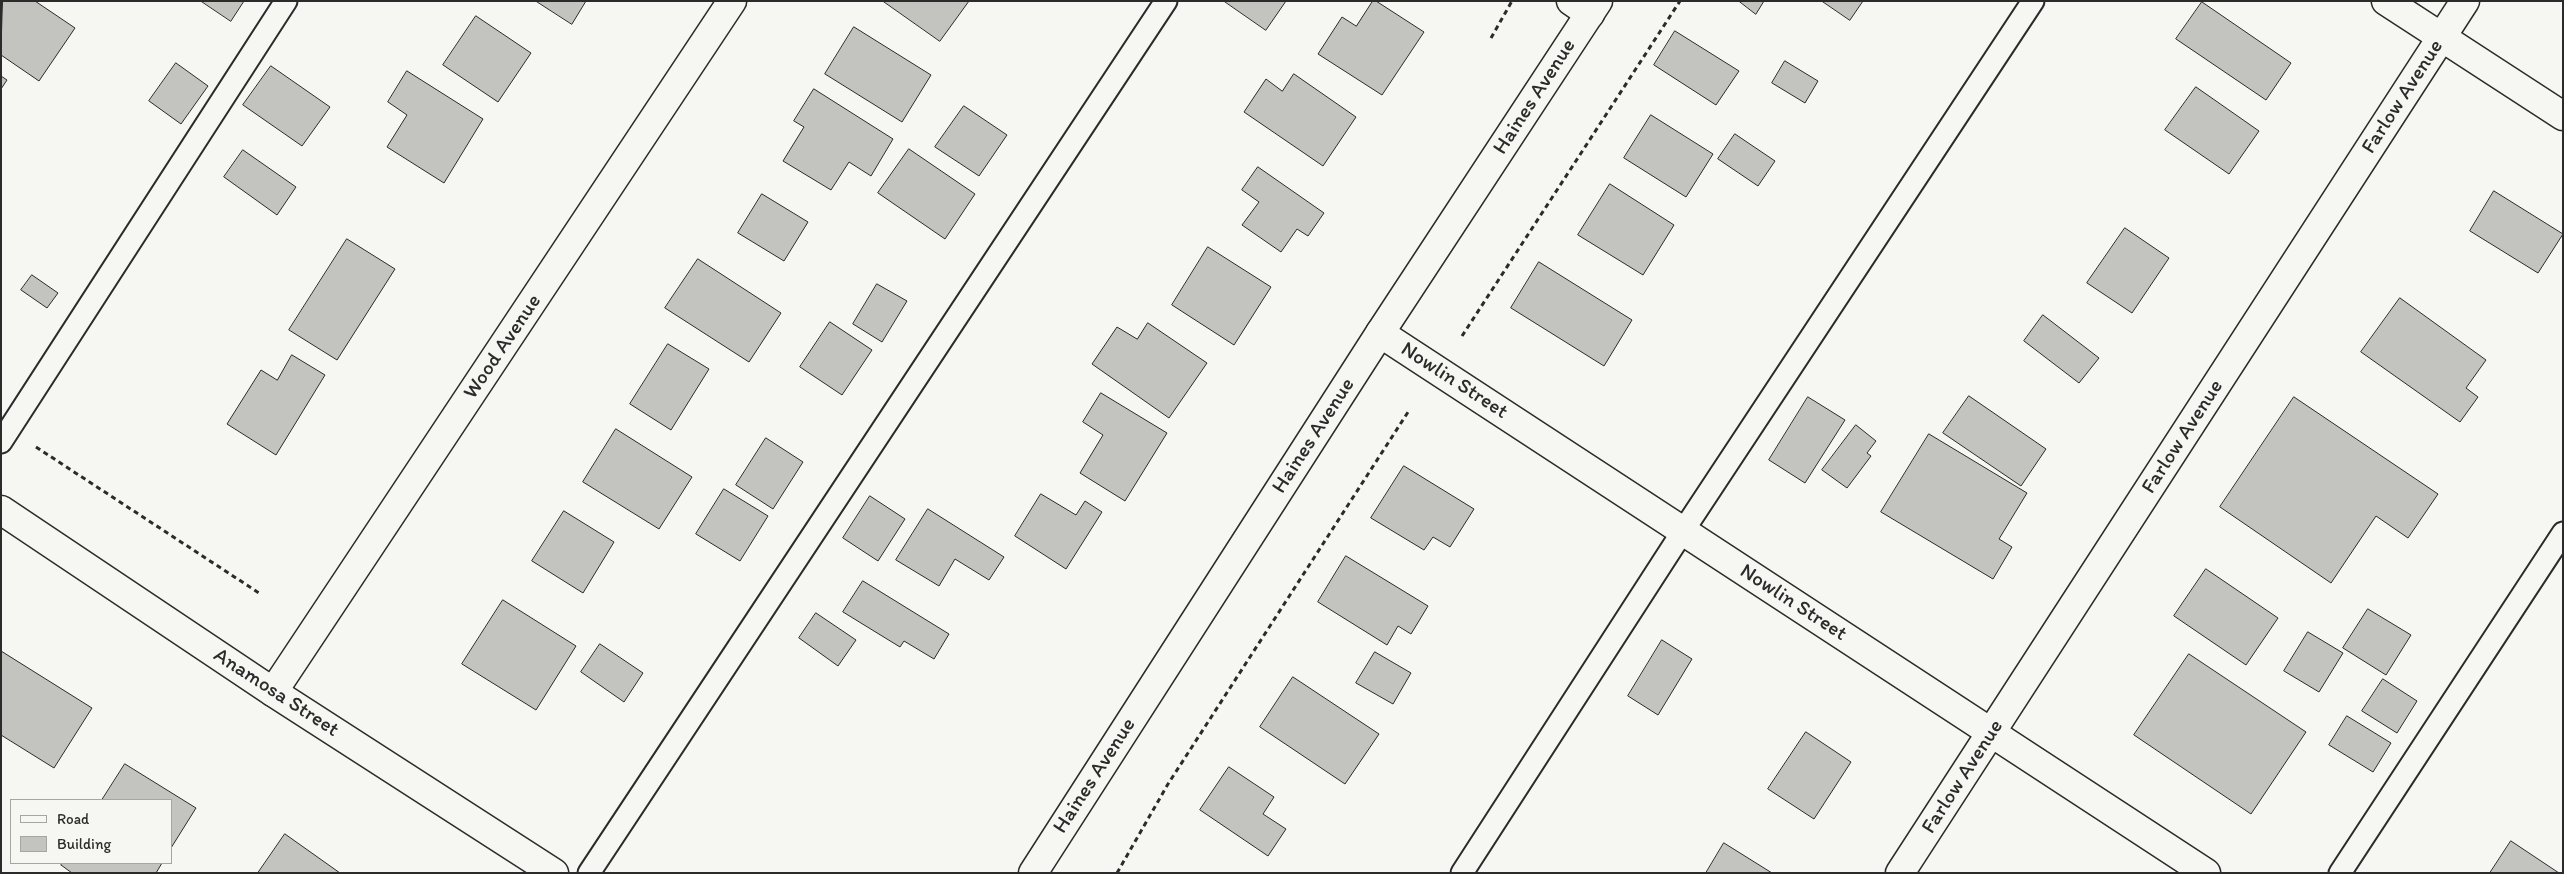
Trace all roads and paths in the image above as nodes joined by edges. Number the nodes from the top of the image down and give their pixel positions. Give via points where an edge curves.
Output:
1 (286, 1) edge
2 (732, 1) edge
3 (1166, 1) edge
4 (1512, 1) edge
5 (1680, 1) edge
6 (2033, 1) edge
7 (2386, 1) edge
8 (2465, 1) edge
9 (1586, 5) edge
10 (2442, 37) junction
11 (1491, 38) dead end
12 (2563, 116) edge
13 (1380, 333) junction
14 (1462, 336) dead end
15 (1410, 409) dead end
16 (5, 436) edge
17 (1, 510) edge
18 (1683, 531) junction
19 (2563, 533) edge
20 (259, 594) dead end
21 (273, 692) junction
22 (1992, 733) junction
23 (554, 873) edge
24 (589, 873) edge
25 (1032, 873) edge
26 (1117, 873) edge
27 (1462, 873) edge
28 (1900, 873) edge
29 (2206, 873) edge
30 (2340, 873) edge

1 - 16 lane
2 - 21 street, Wood Avenue
3 - 24 lane
4 - 11 path
5 - 14 path
6 - 18 lane
7 - 10 street
8 - 10 street, Farlow Avenue
9 - 13 street, Haines Avenue
10 - 12 street
10 - 22 street, Farlow Avenue
13 - 18 street, Nowlin Street
13 - 25 street, Haines Avenue
15 - 26 path via 1168,784
16 - 20 path
17 - 21 street, Anamosa Street
18 - 22 street, Nowlin Street
18 - 27 lane
19 - 30 lane
21 - 23 street, Anamosa Street
22 - 28 street, Farlow Avenue
22 - 29 street, Nowlin Street

